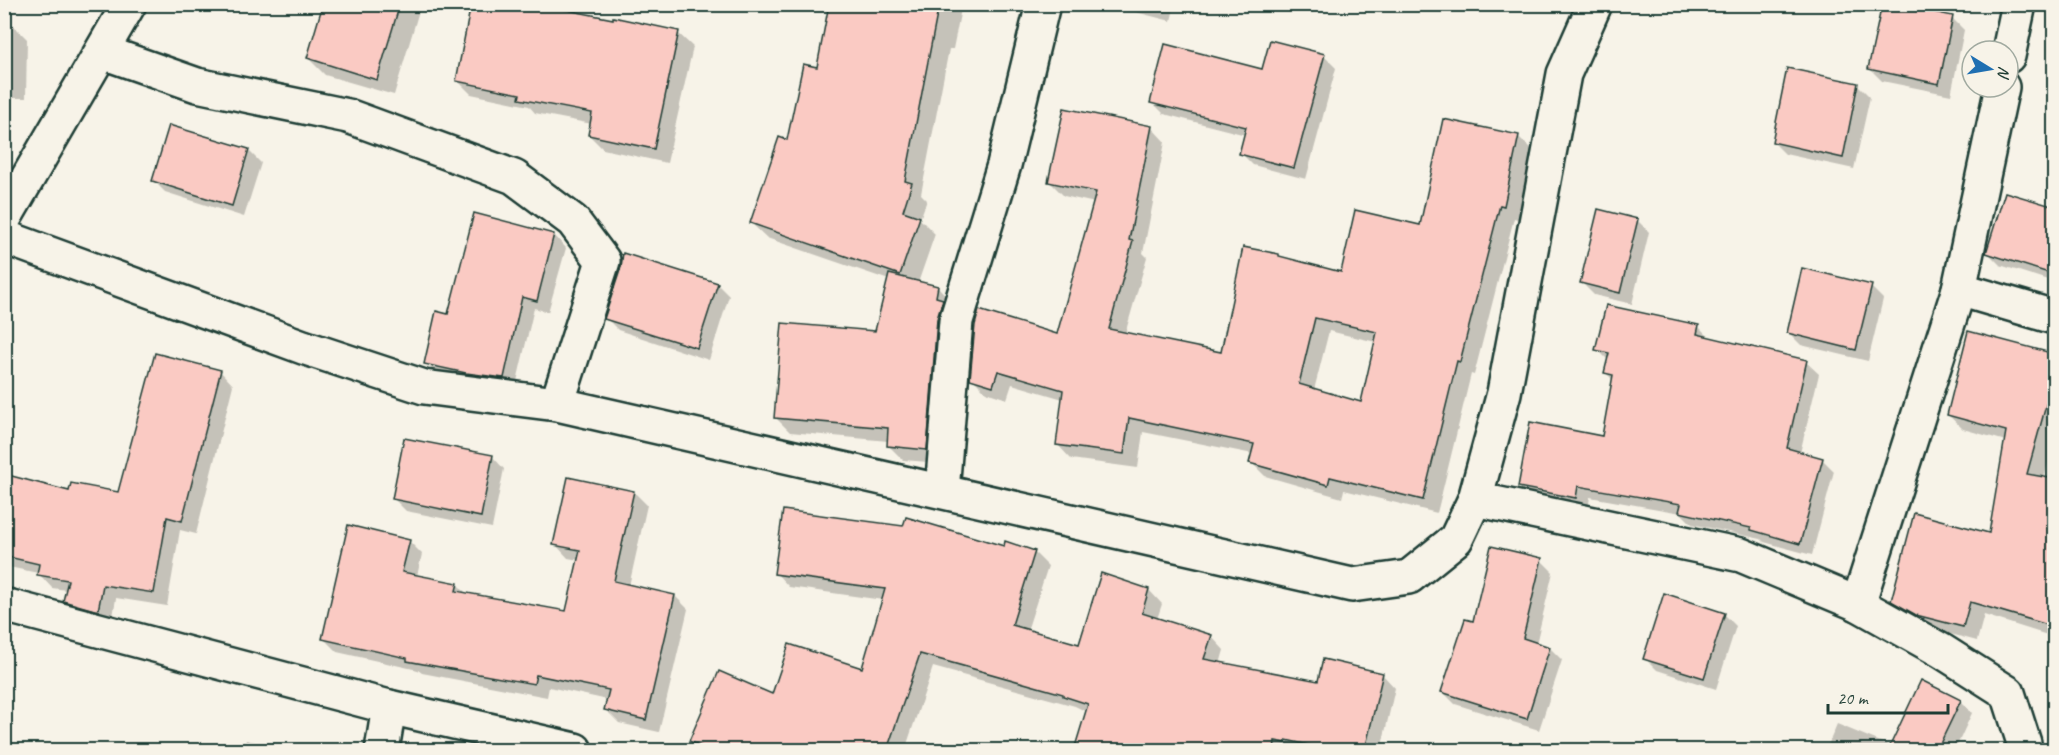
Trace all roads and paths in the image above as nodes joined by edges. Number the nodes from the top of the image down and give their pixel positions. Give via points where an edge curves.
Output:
1 (129, 4) edge
2 (1043, 4) edge
3 (1595, 4) edge
4 (2019, 4) edge
5 (2012, 39) edge
6 (103, 52) junction
7 (1999, 99) edge
8 (4, 219) edge
9 (4, 237) edge
10 (1959, 289) junction
11 (2055, 317) edge
12 (557, 404) junction
13 (942, 492) junction
14 (1475, 499) junction
15 (1858, 604) junction
16 (4, 605) edge
17 (389, 707) junction
18 (2027, 748) edge
19 (382, 750) edge
20 (575, 750) edge

1 - 6 street
2 - 13 street via 1004,165 956,321
3 - 14 street via 1564,74 1503,393
4 - 5 street
6 - 8 street
6 - 12 street via 196,85 348,116 514,177 573,221 603,261
7 - 10 street
9 - 12 street via 303,347 424,387
10 - 11 street
10 - 15 street
12 - 13 street
13 - 14 street via 1352,585 1409,577 1456,539
14 - 15 street via 1740,555
15 - 18 street via 2008,693
16 - 17 street
17 - 19 street
17 - 20 street

